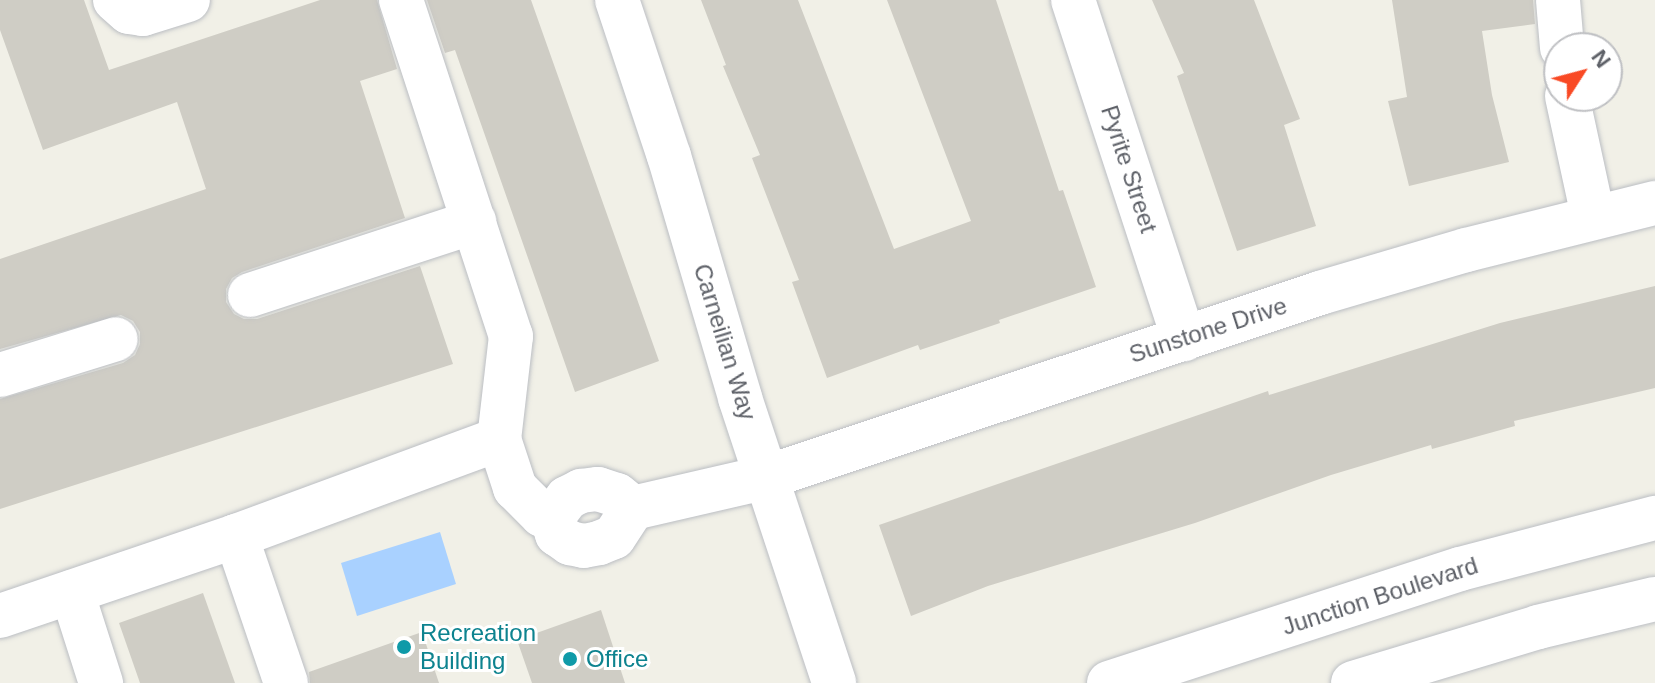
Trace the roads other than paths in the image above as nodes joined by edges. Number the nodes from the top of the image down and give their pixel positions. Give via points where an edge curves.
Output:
1 (115, 0) edge
2 (188, 0) edge
3 (401, 0) edge
4 (617, 0) edge
5 (1073, 0) edge
6 (1558, 0) edge
7 (1561, 32) edge
8 (1570, 112) edge
9 (1655, 203) edge
10 (1593, 216) junction
11 (474, 222) junction
12 (250, 295) dead end
13 (116, 339) dead end
14 (1184, 339) junction
15 (0, 375) edge
16 (499, 439) junction
17 (767, 477) junction
18 (1655, 518) edge
19 (236, 536) junction
20 (72, 592) junction
21 (1655, 599) edge
22 (0, 616) edge
23 (101, 683) edge
24 (286, 683) edge
25 (834, 683) edge
26 (1109, 683) edge
27 (1353, 683) edge

1 - 2 street via 129,12 143,14
3 - 11 street
4 - 17 street, Carneilian Way
5 - 14 street, Pyrite Street
6 - 7 street
8 - 10 street
9 - 10 street, Sunstone Drive
10 - 14 street, Sunstone Drive via 1349,284
11 - 12 street
11 - 16 street via 511,336
13 - 15 street
14 - 17 street, Sunstone Drive
16 - 17 street, Sunstone Drive via 515,488 552,518 557,534 584,546 614,537 633,508
16 - 19 street
17 - 25 street, Carneilian Way
18 - 26 street, Junction Boulevard via 1460,569
19 - 20 street
19 - 24 street
20 - 22 street
20 - 23 street
21 - 27 street via 1538,627

